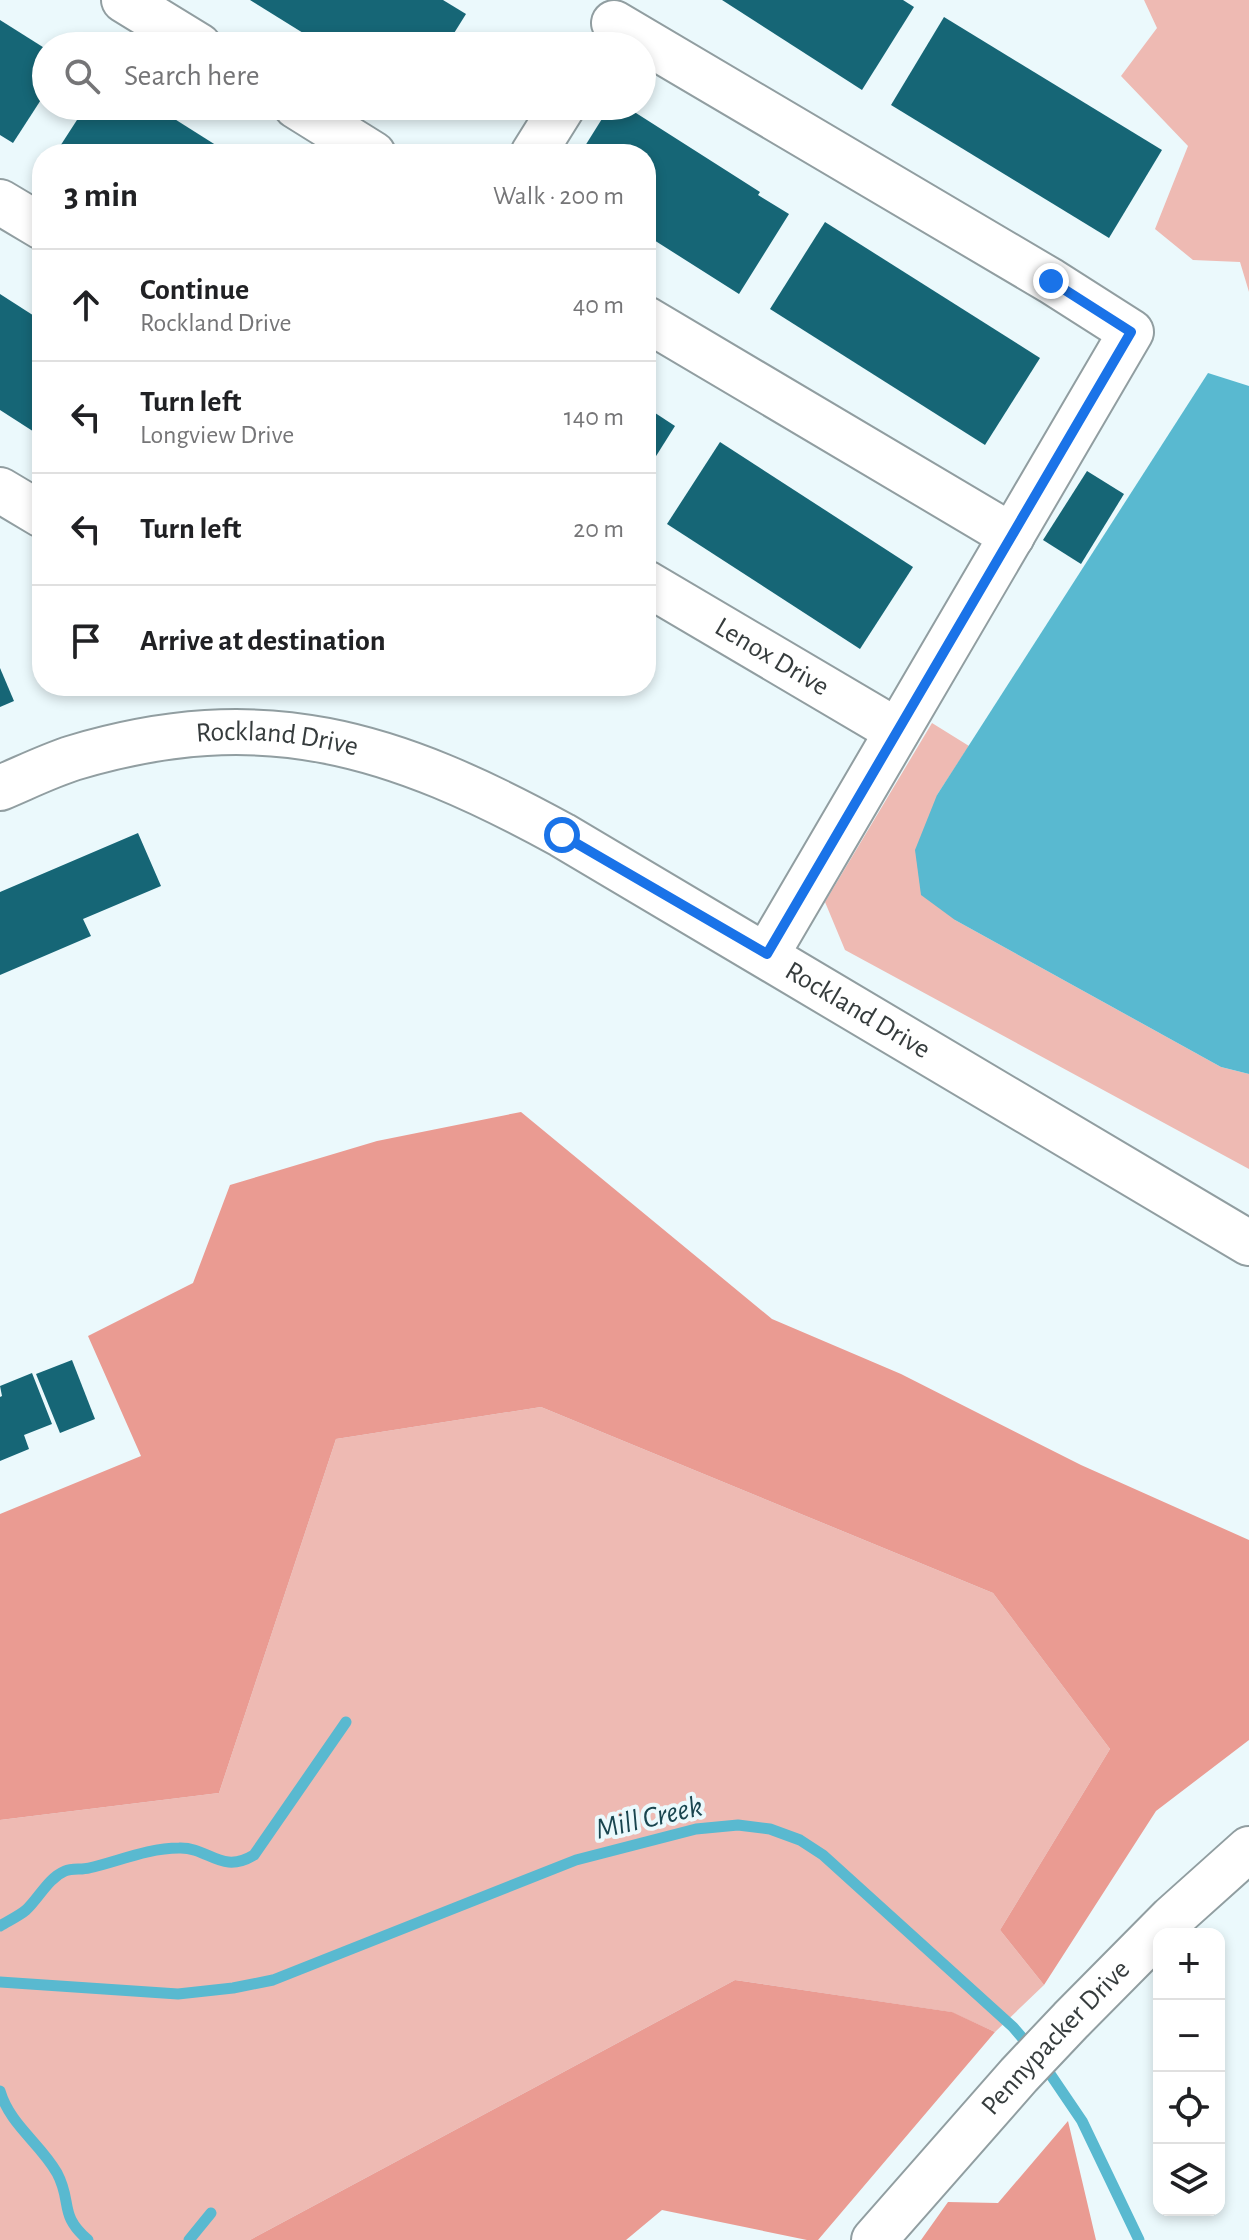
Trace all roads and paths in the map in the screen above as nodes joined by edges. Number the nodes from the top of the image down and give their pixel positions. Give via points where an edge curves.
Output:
1 (124, 0) edge
2 (176, 32) edge
3 (656, 48) edge
4 (318, 120) edge
5 (554, 120) edge
6 (357, 144) edge
7 (539, 144) edge
8 (0, 202) edge
9 (32, 221) edge
10 (656, 325) edge
11 (0, 490) edge
12 (32, 509) edge
13 (1012, 536) junction
14 (656, 589) edge
15 (897, 731) junction
16 (0, 788) edge
17 (767, 954) junction
18 (1249, 1243) edge
19 (1249, 1849) edge
20 (874, 2240) edge

1 - 2 street
3 - 13 street via 1131,332
4 - 6 street
5 - 7 street
8 - 9 street
10 - 13 street
11 - 12 street
13 - 15 street
14 - 15 street, Lenox Drive
15 - 17 street
16 - 17 street, Rockland Drive via 70,759 196,733 260,731 325,739 386,754 503,803
17 - 18 street, Rockland Drive
19 - 20 street, Pennypacker Drive via 1071,2020

